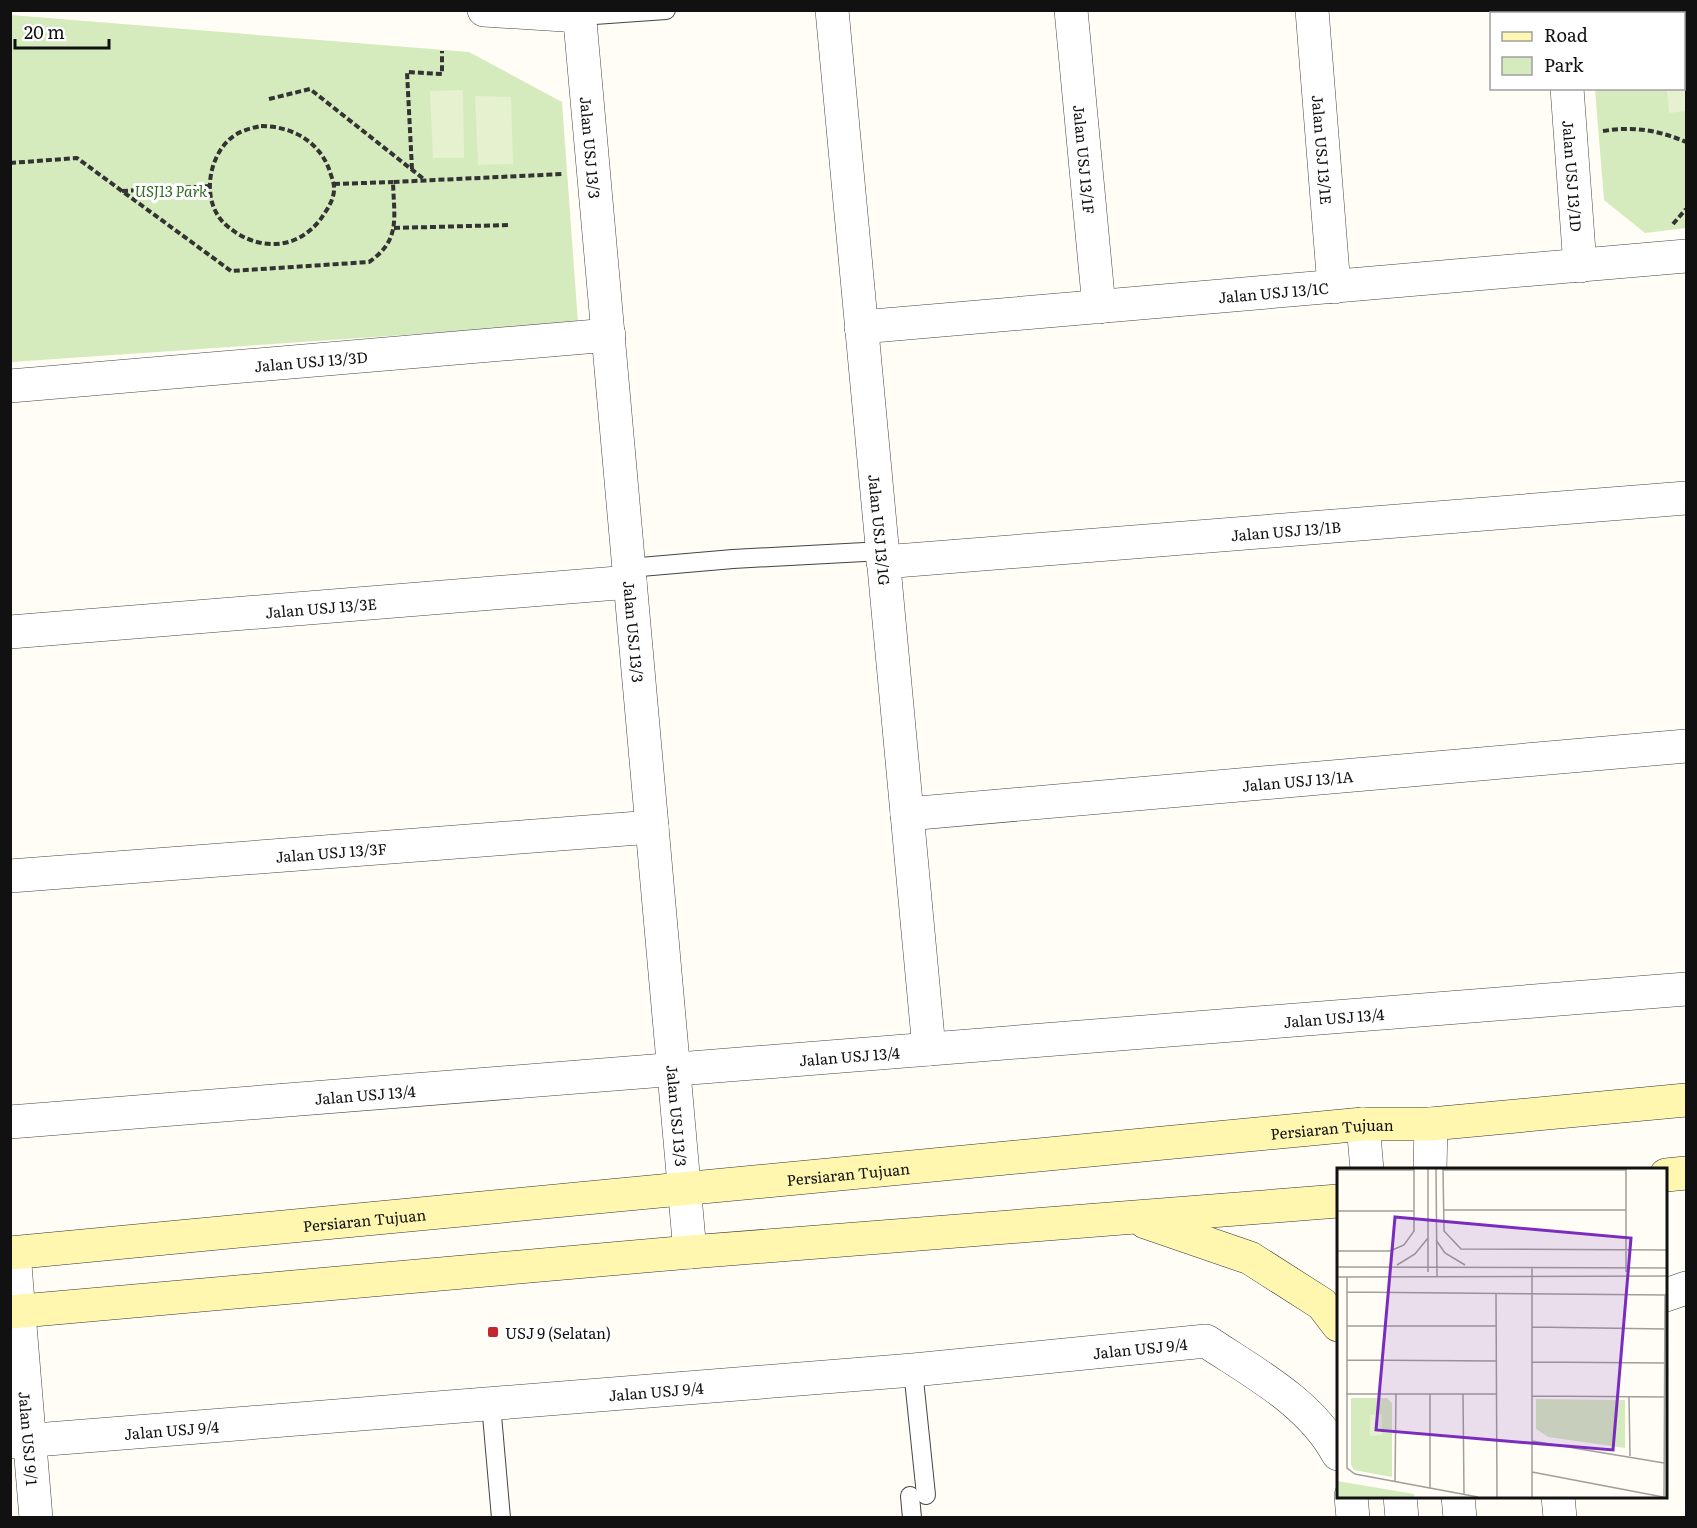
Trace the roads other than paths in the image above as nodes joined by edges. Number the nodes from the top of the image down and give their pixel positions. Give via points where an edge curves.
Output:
1 (484, 10) edge
2 (666, 10) edge
3 (832, 10) edge
4 (1071, 10) edge
5 (1312, 10) edge
6 (579, 14) edge
7 (1567, 90) edge
8 (1686, 256) edge
9 (1580, 266) junction
10 (1334, 287) junction
11 (1099, 307) junction
12 (861, 327) junction
13 (609, 335) junction
14 (10, 386) edge
15 (1686, 498) edge
16 (883, 557) junction
17 (629, 575) junction
18 (10, 632) edge
19 (1686, 746) edge
20 (907, 814) junction
21 (652, 827) junction
22 (10, 876) edge
23 (1686, 989) edge
24 (929, 1049) junction
25 (674, 1069) junction
26 (1686, 1100) edge
27 (10, 1122) edge
28 (1363, 1124) junction
29 (1431, 1124) junction
30 (1367, 1168) edge
31 (1430, 1168) edge
32 (684, 1189) junction
33 (1337, 1201) edge
34 (1134, 1218) junction
35 (690, 1252) junction
36 (12, 1253) edge
37 (1686, 1288) edge
38 (1667, 1294) edge
39 (14, 1312) edge
40 (1337, 1324) edge
41 (913, 1370) junction
42 (491, 1404) junction
43 (20, 1441) edge
44 (1337, 1453) edge
45 (1351, 1498) edge
46 (1400, 1498) edge
47 (1458, 1498) edge
48 (1558, 1498) edge
49 (36, 1518) edge
50 (501, 1518) edge
51 (912, 1518) edge
52 (1353, 1518) edge
53 (1401, 1518) edge
54 (1460, 1518) edge
55 (1560, 1518) edge

1 - 6 street
2 - 6 lane
3 - 12 street, Jalan USJ 13/1G
4 - 11 street, Jalan USJ 13/1F
5 - 10 street, Jalan USJ 13/1E
6 - 13 street, Jalan USJ 13/3
7 - 9 street, Jalan USJ 13/1D
8 - 9 street, Jalan USJ 13/1C
9 - 10 street, Jalan USJ 13/1C
10 - 11 street, Jalan USJ 13/1C
11 - 12 street, Jalan USJ 13/1C
12 - 16 street, Jalan USJ 13/1G
13 - 14 street, Jalan USJ 13/3D
13 - 17 street, Jalan USJ 13/3
15 - 16 street, Jalan USJ 13/1B
16 - 17 lane via 733,559
16 - 20 street, Jalan USJ 13/1G
17 - 18 street, Jalan USJ 13/3E
17 - 21 street, Jalan USJ 13/3
19 - 20 street, Jalan USJ 13/1A
20 - 24 street, Jalan USJ 13/1G
21 - 22 street, Jalan USJ 13/3F
21 - 25 street, Jalan USJ 13/3
23 - 24 street, Jalan USJ 13/4
24 - 25 street, Jalan USJ 13/4
25 - 27 street, Jalan USJ 13/4
25 - 32 street, Jalan USJ 13/3
26 - 29 main road, Persiaran Tujuan
28 - 29 main road, Persiaran Tujuan
28 - 30 street
28 - 32 main road, Persiaran Tujuan
29 - 31 street
32 - 35 street, Jalan USJ 13/3
32 - 36 main road, Persiaran Tujuan
33 - 34 main road
34 - 35 main road
34 - 40 main road via 1250,1258 1322,1304
35 - 39 main road
36 - 39 street, Jalan USJ 9/1
37 - 38 street
39 - 43 street, Jalan USJ 9/1
41 - 42 street, Jalan USJ 9/4
41 - 44 street, Jalan USJ 9/4 via 1206,1341 1286,1395 1313,1418
41 - 51 lane via 918,1496
42 - 43 street, Jalan USJ 9/4
42 - 50 lane
43 - 49 street, Jalan USJ 9/1
45 - 52 street
46 - 53 street
47 - 54 street
48 - 55 street

